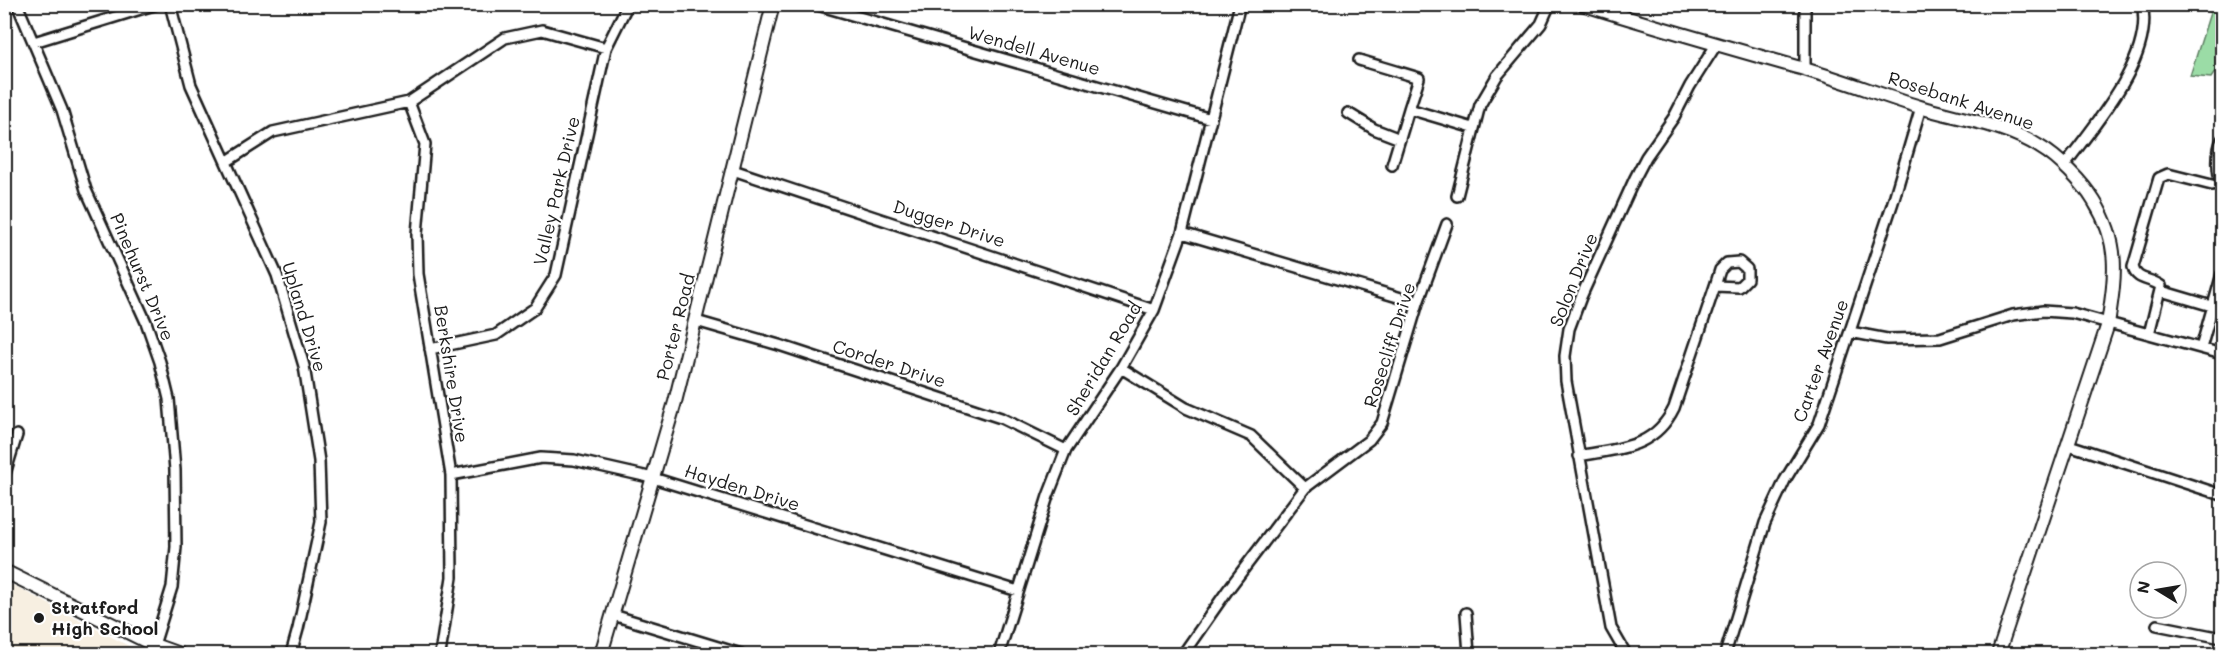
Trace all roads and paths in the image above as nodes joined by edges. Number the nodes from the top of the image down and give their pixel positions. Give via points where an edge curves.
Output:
1 (17, 4) edge
2 (157, 4) edge
3 (170, 4) edge
4 (628, 4) edge
5 (773, 4) edge
6 (813, 4) edge
7 (1240, 4) edge
8 (1550, 4) edge
9 (1582, 4) edge
10 (1805, 4) edge
11 (2142, 4) edge
12 (33, 42) junction
13 (1716, 45) junction
14 (606, 48) junction
15 (1359, 60) dead end
16 (1805, 69) junction
17 (409, 102) junction
18 (1921, 107) junction
19 (1409, 109) junction
20 (1348, 113) dead end
21 (1211, 119) junction
22 (1473, 128) junction
23 (1400, 139) junction
24 (2223, 140) edge
25 (2221, 161) edge
26 (226, 162) junction
27 (1392, 165) dead end
28 (2064, 166) junction
29 (733, 170) junction
30 (2217, 185) edge
31 (1457, 196) dead end
32 (1447, 224) dead end
33 (1182, 233) junction
34 (2223, 274) edge
35 (1715, 286) dead end
36 (2161, 291) junction
37 (1419, 303) junction
38 (2218, 307) edge
39 (1154, 310) junction
40 (696, 321) junction
41 (2108, 324) junction
42 (1850, 332) junction
43 (2148, 334) junction
44 (2201, 348) junction
45 (430, 349) junction
46 (2223, 354) edge
47 (1121, 368) junction
48 (16, 435) dead end
49 (2069, 445) junction
50 (1066, 450) junction
51 (1579, 456) junction
52 (451, 475) junction
53 (4, 477) edge
54 (653, 478) junction
55 (1305, 488) junction
56 (2223, 495) edge
57 (4, 571) edge
58 (1018, 591) junction
59 (1466, 613) dead end
60 (613, 615) junction
61 (2157, 625) dead end
62 (2223, 638) edge
63 (154, 645) junction
64 (179, 654) edge
65 (291, 654) edge
66 (440, 654) edge
67 (601, 654) edge
68 (741, 654) edge
69 (999, 654) edge
70 (1183, 654) edge
71 (1469, 654) edge
72 (1626, 654) edge
73 (1725, 654) edge
74 (1998, 654) edge

1 - 12 street, Pinehurst Drive
2 - 12 street
3 - 26 street, Upland Drive via 191,85
4 - 14 street, Valley Park Drive
5 - 29 street, Porter Road
6 - 21 street, Wendell Avenue
7 - 21 street, Sheridan Road
8 - 22 street via 1541,24 1497,76 1480,105
9 - 13 street, Rosebank Avenue
10 - 16 street
11 - 28 street via 2145,14 2139,48 2124,84
12 - 63 street, Pinehurst Drive via 62,110 86,190 146,322 169,399 176,547 172,587
13 - 16 street, Rosebank Avenue
13 - 51 street, Solon Drive via 1635,178 1569,329 1566,381
14 - 17 street via 542,30 505,38
14 - 45 street, Valley Park Drive via 556,275 536,308 495,335
15 - 19 street via 1419,78
16 - 18 street, Rosebank Avenue
17 - 26 street via 273,132
17 - 45 street, Berkshire Drive via 425,144 416,251
18 - 28 street, Rosebank Avenue via 2014,134 2040,147
18 - 42 street, Carter Avenue
19 - 22 street
19 - 23 street
20 - 23 street
21 - 33 street, Sheridan Road
22 - 31 street
23 - 27 street
24 - 25 street
25 - 30 street
26 - 65 street, Upland Drive via 277,276 304,366 319,461 321,522
28 - 41 street, Rosebank Avenue via 2094,201 2115,255
29 - 39 street, Dugger Drive
29 - 40 street, Porter Road
30 - 36 street via 2168,174 2159,178 2133,267 2135,274 2158,283
32 - 37 street, Rosecliff Drive
33 - 37 street
33 - 39 street, Sheridan Road
34 - 38 street
35 - 51 street via 1668,422 1646,441
36 - 38 street
36 - 43 street
37 - 55 street, Rosecliff Drive via 1382,423 1369,440
38 - 44 street
39 - 47 street, Sheridan Road
40 - 50 street, Corder Drive via 1001,418
40 - 54 street, Porter Road
41 - 42 street via 2072,313 2043,311 2013,315 1940,339 1887,339
41 - 43 street
41 - 49 street, Rosebank Avenue
42 - 73 street, Carter Avenue via 1819,424 1785,480 1765,523
43 - 44 street
44 - 46 street
45 - 52 street, Berkshire Drive
47 - 50 street, Sheridan Road
47 - 55 street via 1186,408 1251,436
48 - 53 street
49 - 56 street
49 - 74 street, Rosebank Avenue
50 - 58 street, Sheridan Road
51 - 72 street, Solon Drive via 1611,628
52 - 54 street, Hayden Drive via 541,458 574,460
52 - 66 street, Berkshire Drive via 452,577
54 - 58 street, Hayden Drive
54 - 60 street, Porter Road
55 - 70 street, Rosecliff Drive
57 - 63 street
58 - 69 street, Sheridan Road
59 - 71 street
60 - 67 street, Porter Road
60 - 68 street
61 - 62 street
63 - 64 street

